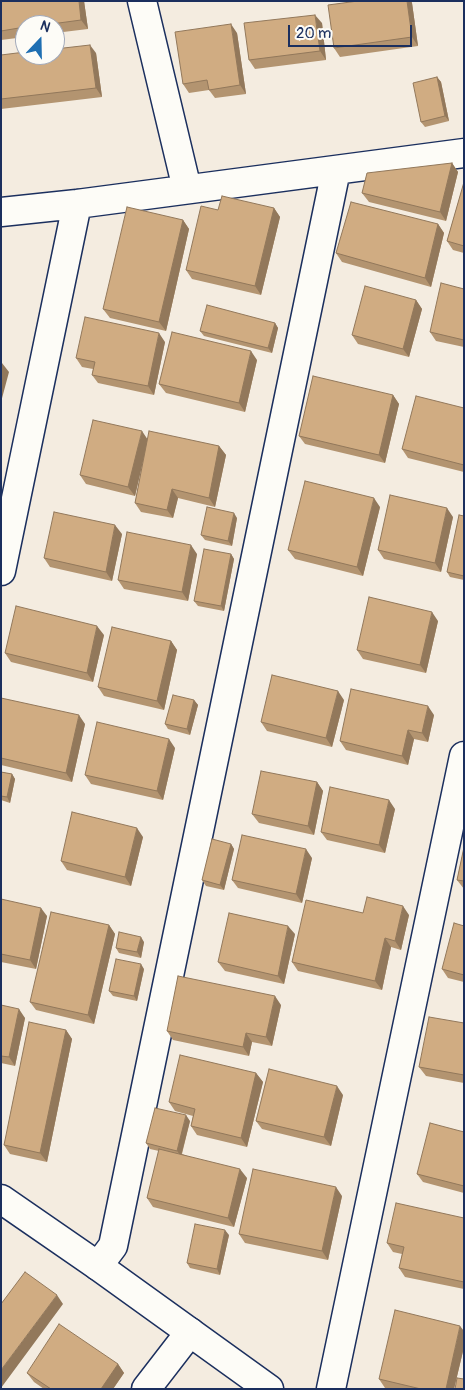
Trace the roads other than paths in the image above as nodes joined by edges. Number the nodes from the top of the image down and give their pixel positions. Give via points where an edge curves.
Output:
1 (142, 1) edge
2 (464, 153) edge
3 (336, 170) junction
4 (187, 189) junction
5 (77, 204) junction
6 (1, 212) edge
7 (1, 571) edge
8 (464, 756) edge
9 (3, 1205) edge
10 (98, 1266) junction
11 (190, 1332) junction
12 (146, 1389) edge
13 (269, 1389) edge
14 (331, 1389) edge

1 - 4 street
2 - 3 street
3 - 4 street
3 - 10 street via 113,1246
4 - 5 street
5 - 6 street
5 - 7 street
8 - 14 street
9 - 10 street
10 - 11 street
11 - 12 street
11 - 13 street

